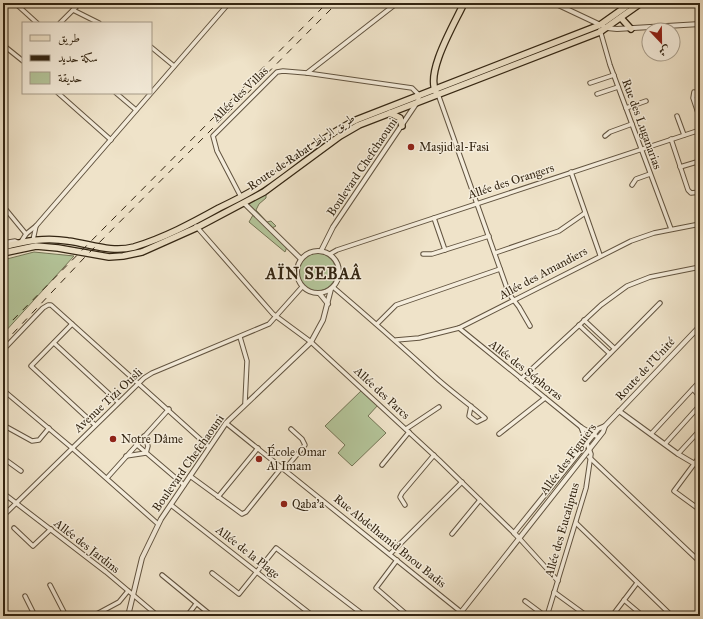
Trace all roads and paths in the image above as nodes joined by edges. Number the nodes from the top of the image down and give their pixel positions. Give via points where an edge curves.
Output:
1 (15, 3) edge
2 (80, 3) edge
3 (229, 3) edge
4 (397, 3) edge
5 (464, 3) edge
6 (554, 3) edge
7 (631, 3) edge
8 (641, 3) edge
9 (73, 10) junction
10 (621, 18) junction
11 (36, 22) edge
12 (61, 22) edge
13 (97, 22) edge
14 (700, 24) edge
15 (600, 25) junction
16 (607, 28) junction
17 (631, 29) junction
18 (600, 32) junction
19 (3, 45) edge
20 (152, 48) edge
21 (22, 60) edge
22 (174, 66) junction
23 (307, 73) junction
24 (614, 75) junction
25 (590, 83) dead end
26 (618, 86) junction
27 (152, 91) edge
28 (436, 92) junction
29 (694, 92) dead end
30 (59, 94) edge
31 (117, 94) edge
32 (150, 94) edge
33 (597, 94) dead end
34 (419, 98) junction
35 (646, 101) dead end
36 (626, 108) junction
37 (136, 110) junction
38 (390, 112) junction
39 (677, 116) dead end
40 (700, 119) edge
41 (632, 124) junction
42 (402, 126) junction
43 (700, 130) edge
44 (684, 135) junction
45 (606, 136) dead end
46 (671, 139) junction
47 (111, 140) junction
48 (641, 149) junction
49 (700, 161) edge
50 (680, 167) junction
51 (571, 172) junction
52 (650, 174) junction
53 (632, 185) dead end
54 (700, 192) edge
55 (241, 197) junction
56 (244, 203) junction
57 (477, 203) junction
58 (3, 206) edge
59 (585, 213) junction
60 (434, 218) junction
61 (193, 222) junction
62 (700, 224) edge
63 (36, 226) junction
64 (198, 227) junction
65 (671, 229) junction
66 (26, 234) junction
67 (489, 236) junction
68 (33, 240) junction
69 (20, 242) junction
70 (3, 243) edge
71 (3, 247) edge
72 (445, 250) junction
73 (321, 251) junction
74 (3, 253) edge
75 (494, 253) junction
76 (330, 254) junction
77 (423, 254) dead end
78 (600, 255) junction
79 (301, 259) junction
80 (700, 267) edge
81 (500, 269) junction
82 (302, 287) junction
83 (332, 288) junction
84 (320, 294) junction
85 (514, 300) junction
86 (660, 303) dead end
87 (328, 304) junction
88 (277, 317) junction
89 (584, 320) junction
90 (72, 324) junction
91 (377, 324) junction
92 (579, 325) junction
93 (530, 326) dead end
94 (700, 326) edge
95 (458, 328) junction
96 (240, 337) junction
97 (396, 340) junction
98 (311, 342) junction
99 (54, 343) junction
100 (614, 348) junction
101 (3, 350) edge
102 (609, 354) junction
103 (521, 379) junction
104 (585, 379) dead end
105 (700, 381) edge
106 (138, 383) junction
107 (693, 389) junction
108 (3, 390) edge
109 (700, 397) edge
110 (545, 398) junction
111 (118, 402) junction
112 (246, 403) junction
113 (700, 405) edge
114 (471, 406) junction
115 (439, 407) dead end
116 (169, 409) junction
117 (619, 411) junction
118 (226, 423) junction
119 (3, 425) edge
120 (95, 425) junction
121 (581, 426) junction
122 (605, 426) junction
123 (49, 428) junction
124 (290, 429) dead end
125 (406, 429) junction
126 (700, 430) edge
127 (409, 432) junction
128 (499, 434) dead end
129 (594, 434) junction
130 (651, 434) junction
131 (144, 436) junction
132 (598, 437) junction
133 (586, 443) junction
134 (136, 444) junction
135 (665, 444) junction
136 (209, 447) junction
137 (72, 448) junction
138 (258, 448) junction
139 (590, 448) junction
140 (146, 453) junction
141 (585, 453) junction
142 (678, 454) junction
143 (434, 455) junction
144 (126, 456) junction
145 (700, 456) edge
146 (3, 458) edge
147 (590, 458) junction
148 (693, 464) junction
149 (382, 465) dead end
150 (700, 467) edge
151 (284, 468) junction
152 (21, 471) dead end
153 (190, 476) junction
154 (107, 478) junction
155 (462, 482) junction
156 (184, 486) junction
157 (3, 493) edge
158 (218, 497) junction
159 (480, 500) junction
160 (16, 503) junction
161 (171, 505) junction
162 (405, 505) dead end
163 (700, 510) edge
164 (3, 516) edge
165 (576, 523) junction
166 (158, 524) junction
167 (14, 528) dead end
168 (51, 529) junction
169 (514, 533) junction
170 (452, 534) dead end
171 (519, 538) junction
172 (390, 554) junction
173 (397, 560) junction
174 (700, 562) edge
175 (256, 572) junction
176 (212, 573) dead end
177 (162, 575) dead end
178 (558, 580) junction
179 (638, 583) junction
180 (50, 585) dead end
181 (128, 591) junction
182 (554, 592) junction
183 (132, 595) junction
184 (24, 596) dead end
185 (624, 600) junction
186 (525, 601) dead end
187 (196, 604) junction
188 (460, 614) edge
189 (35, 616) edge
190 (66, 616) edge
191 (93, 616) edge
192 (128, 616) edge
193 (158, 616) edge
194 (187, 616) edge
195 (212, 616) edge
196 (313, 616) edge
197 (365, 616) edge
198 (403, 616) edge
199 (466, 616) edge
200 (546, 616) edge
201 (587, 616) edge
202 (612, 616) edge
203 (643, 616) edge
204 (672, 616) edge

1 - 11 street
2 - 9 street
3 - 22 street
4 - 23 street
5 - 28 main road via 435,68 433,77
6 - 15 street
7 - 15 main road, Route de Rabat طريق الرباط
8 - 10 main road, Route de Rabat طريق الرباط
9 - 12 street
9 - 13 street
10 - 16 main road, Route de Rabat طريق الرباط
10 - 17 main road
14 - 17 street
15 - 16 street
15 - 18 street, Rue des Luganarias
15 - 28 main road, Route de Rabat طريق الرباط
16 - 17 street
16 - 18 main road, Route de Rabat طريق الرباط
18 - 24 street, Rue des Luganarias
18 - 28 main road, Route de Rabat طريق الرباط
19 - 21 street
20 - 22 street
22 - 27 street
23 - 34 street, Allée des Villas via 412,88
23 - 55 street, Allée des Villas via 275,73 213,136 217,151
24 - 25 street
24 - 26 street, Rue des Luganarias
26 - 33 street
26 - 36 street, Rue des Luganarias
28 - 34 main road, Route de Rabat طريق الرباط
28 - 57 street
29 - 40 street via 693,98
30 - 47 street
31 - 37 street
32 - 37 street
34 - 38 main road, Route de Rabat طريق الرباط
34 - 42 street, Boulevard Chefchaouni
34 - 55 main road, Route de Rabat طريق الرباط via 348,124 269,181
35 - 36 street
36 - 41 street, Rue des Luganarias
37 - 47 street
38 - 42 main road via 398,116
38 - 56 main road, Route de Rabat طريق الرباط via 352,128 274,186
39 - 44 street
41 - 45 street
41 - 48 street, Rue des Luganarias
42 - 73 street, Boulevard Chefchaouni via 333,227
43 - 44 street, Allée des Orangers
44 - 46 street, Allée des Orangers
46 - 48 street, Allée des Orangers
46 - 50 street
47 - 63 street
48 - 51 street, Allée des Orangers
48 - 52 street, Rue des Luganarias
49 - 50 street
50 - 54 street via 690,192
51 - 57 street, Allée des Orangers
51 - 59 street
52 - 53 street via 636,179
52 - 65 street, Rue des Luganarias
55 - 61 main road, Route de Rabat طريق الرباط
56 - 64 main road, Route de Rabat طريق الرباط
56 - 79 street
57 - 60 street, Allée des Orangers
57 - 67 street
58 - 66 street
59 - 75 street via 559,231
59 - 78 street
60 - 72 street
60 - 76 street, Allée des Orangers
61 - 64 street, Allée des Parcs
61 - 68 main road, Route de Rabat طريق الرباط via 144,243 122,249 101,248 67,241
62 - 65 street, Allée des Amandiers
63 - 66 street
63 - 68 street
64 - 74 main road, Route de Rabat طريق الرباط via 142,252 123,256 103,256 41,246
64 - 88 street, Allée des Parcs
65 - 78 street, Allée des Amandiers via 631,240
66 - 69 street
67 - 72 street
67 - 75 street
68 - 69 main road, Route de Rabat طريق الرباط
69 - 70 street
69 - 71 main road, Route de Rabat طريق الرباط
72 - 77 street via 429,255
73 - 76 street
73 - 79 street via 314,251
75 - 81 street
76 - 83 street via 338,264 339,270 339,276
78 - 85 street, Allée des Amandiers
79 - 82 street via 296,270
80 - 89 street via 650,276 635,282
81 - 85 street via 509,294
81 - 91 street via 396,305
82 - 84 street
82 - 88 street, Avenue Tizi Ousli
83 - 84 street
83 - 87 street, Boulevard Chefchaouni
83 - 91 street
84 - 87 street
85 - 93 street
85 - 95 street, Allée des Amandiers
86 - 100 street
87 - 98 street, Boulevard Chefchaouni
88 - 96 street, Avenue Tizi Ousli via 269,324
88 - 98 street, Allée des Parcs
89 - 92 street
89 - 100 street
90 - 99 street
90 - 101 street via 51,305 47,305
90 - 106 street
91 - 97 street
92 - 102 street
92 - 103 street
94 - 117 street, Route de l'Unité
95 - 97 street, Allée des Amandiers via 418,338
95 - 103 street, Allée des Séphoras
96 - 106 street, Avenue Tizi Ousli via 152,373
96 - 112 street via 247,361
97 - 114 street via 433,376
98 - 112 street, Boulevard Chefchaouni
98 - 125 street, Allée des Parcs
99 - 111 street
99 - 120 street via 31,366
100 - 102 street
102 - 104 street
103 - 110 street, Allée des Séphoras
105 - 107 street
106 - 111 street, Avenue Tizi Ousli
106 - 116 street
107 - 109 street
107 - 130 street
108 - 123 street
110 - 121 street, Allée des Séphoras
110 - 128 street
111 - 120 street, Avenue Tizi Ousli
112 - 118 street, Boulevard Chefchaouni
113 - 135 street
114 - 114 street via 480,414 485,418 477,422 469,416
115 - 125 street
116 - 131 street
116 - 136 street
117 - 122 street, Route de l'Unité
117 - 130 street
118 - 136 street, Boulevard Chefchaouni
118 - 138 street, Rue Abdelhamid Bnou Badis
119 - 123 street via 32,442 38,440
120 - 137 street, Avenue Tizi Ousli
121 - 129 street, Allée des Séphoras
121 - 133 street
122 - 129 street, Allée des Figuiers via 600,427
122 - 132 street, Allée des Figuiers
123 - 137 street
124 - 151 street via 305,445
125 - 127 street, Allée des Parcs
126 - 142 street
127 - 143 street, Allée des Parcs
127 - 149 street
129 - 132 street, Allée des Séphoras
129 - 133 street, Allée des Figuiers
130 - 135 street
131 - 134 street
131 - 140 street via 148,446
132 - 139 street, Allée des Figuiers
133 - 139 street
133 - 169 street, Allée des Figuiers
134 - 140 street
134 - 144 street
135 - 142 street
136 - 153 street, Boulevard Chefchaouni
137 - 154 street
137 - 160 street, Avenue Tizi Ousli
138 - 151 street, Rue Abdelhamid Bnou Badis
138 - 158 street
139 - 141 street, Allée des Figuiers
139 - 147 street, Allée des Eucaliptus
140 - 144 street
140 - 156 street
141 - 147 street
141 - 171 street, Allée des Figuiers
142 - 148 street
143 - 155 street, Allée des Parcs
143 - 162 street via 402,493 400,497
144 - 154 street
145 - 148 street
146 - 152 street
147 - 165 street, Allée des Eucaliptus via 586,488
147 - 174 street
148 - 150 street
148 - 163 street via 674,491
151 - 158 street via 244,513 238,513
151 - 172 street, Rue Abdelhamid Bnou Badis
153 - 156 street, Boulevard Chefchaouni
153 - 158 street
154 - 166 street
155 - 159 street, Allée des Parcs
155 - 172 street
156 - 161 street, Boulevard Chefchaouni
157 - 160 street, Allée des Jardins
159 - 169 street, Allée des Parcs
159 - 170 street
160 - 164 street, Avenue Tizi Ousli
160 - 168 street, Allée des Jardins
161 - 166 street, Boulevard Chefchaouni
161 - 175 street, Allée de la Plage
165 - 178 street, Allée des Eucaliptus
165 - 179 street
166 - 183 street, Boulevard Chefchaouni via 142,558
167 - 168 street via 33,546
168 - 181 street, Allée des Jardins
169 - 171 street, Allée des Parcs
171 - 178 street, Allée des Parcs
171 - 188 street, Allée des Figuiers
172 - 173 street, Rue Abdelhamid Bnou Badis
173 - 188 street, Rue Abdelhamid Bnou Badis
173 - 198 street via 376,588 405,613
175 - 176 street via 239,594
175 - 196 street, Allée de la Plage
175 - 197 street via 274,549 278,548
177 - 187 street
178 - 182 street, Allée des Eucaliptus
179 - 185 street
179 - 204 street
180 - 190 street
181 - 183 street, Allée des Jardins
181 - 191 street via 119,602
182 - 200 street, Allée des Eucaliptus
182 - 201 street
183 - 192 street, Boulevard Chefchaouni
183 - 193 street, Allée des Jardins
184 - 189 street
185 - 202 street
185 - 203 street
186 - 200 street
187 - 194 street
187 - 195 street
188 - 199 street, Rue Abdelhamid Bnou Badis

